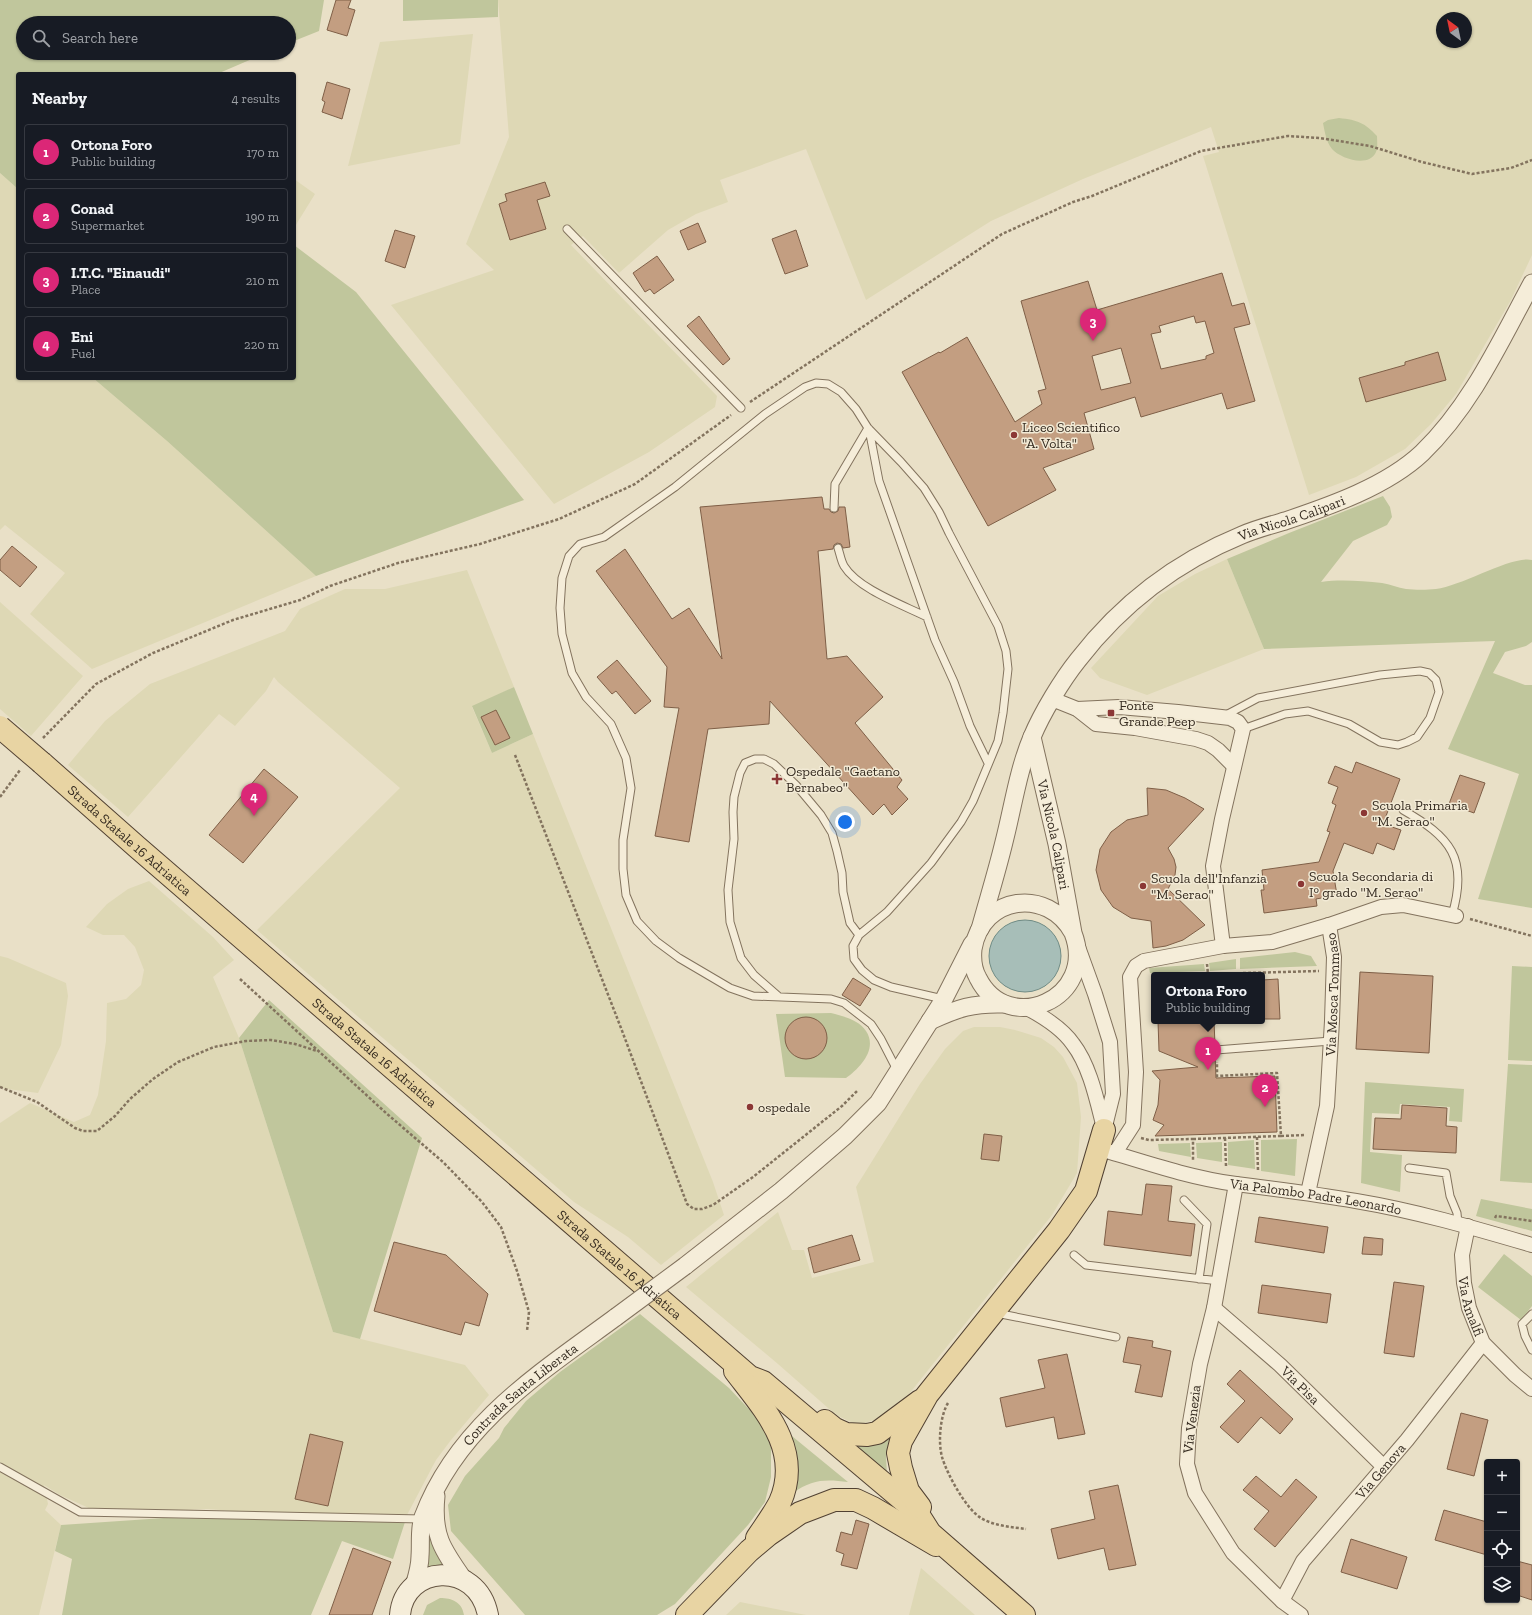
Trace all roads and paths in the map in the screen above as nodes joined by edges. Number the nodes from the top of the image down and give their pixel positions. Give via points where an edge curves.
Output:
1 (566, 229) dead end
2 (1532, 283) edge
3 (741, 408) dead end
4 (868, 428) junction
5 (834, 508) dead end
6 (838, 548) dead end
7 (927, 617) junction
8 (1052, 699) junction
9 (1077, 709) junction
10 (1220, 717) junction
11 (0, 727) edge
12 (1243, 730) junction
13 (1032, 736) junction
14 (514, 755) dead end
15 (988, 763) junction
16 (1234, 766) junction
17 (1403, 810) dead end
18 (1454, 915) junction
19 (1329, 925) junction
20 (977, 934) junction
21 (859, 935) junction
22 (1532, 936) edge
23 (1075, 938) junction
24 (1223, 946) junction
25 (1319, 971) dead end
26 (1265, 972) edge
27 (240, 979) dead end
28 (778, 996) junction
29 (944, 999) junction
30 (1005, 1004) junction
31 (1027, 1008) junction
32 (930, 1021) junction
33 (1331, 1041) junction
34 (1216, 1050) joint
35 (320, 1052) junction
36 (898, 1073) junction
37 (0, 1087) edge
38 (858, 1090) dead end
39 (1127, 1135) junction
40 (1306, 1135) dead end
41 (1281, 1136) junction
42 (1257, 1137) junction
43 (1225, 1138) junction
44 (1193, 1139) junction
45 (1106, 1144) junction
46 (1226, 1166) dead end
47 (1409, 1168) dead end
48 (1258, 1172) dead end
49 (1191, 1175) junction
50 (1236, 1184) junction
51 (1308, 1193) junction
52 (1184, 1200) dead end
53 (1494, 1220) dead end
54 (1532, 1221) edge
55 (1463, 1225) junction
56 (1532, 1245) edge
57 (1074, 1255) dead end
58 (1199, 1279) junction
59 (1219, 1281) junction
60 (1214, 1308) junction
61 (994, 1313) junction
62 (1532, 1314) edge
63 (527, 1331) dead end
64 (1116, 1337) dead end
65 (1483, 1343) junction
66 (717, 1348) junction
67 (1532, 1350) edge
68 (1532, 1389) edge
69 (927, 1395) junction
70 (950, 1399) dead end
71 (0, 1467) edge
72 (1384, 1467) junction
73 (437, 1485) junction
74 (422, 1519) junction
75 (1026, 1529) dead end
76 (750, 1551) junction
77 (954, 1555) junction
78 (464, 1580) junction
79 (414, 1586) junction
80 (1282, 1602) junction
81 (487, 1609) edge
82 (400, 1615) edge
83 (504, 1615) edge
84 (687, 1615) edge
85 (1024, 1615) edge
86 (1301, 1615) edge

1 - 3 lane
2 - 8 street, Via Nicola Calipari via 1473,391 1460,410 1421,454 1367,490 1242,534 1188,561 1143,592 1107,626 1078,660
4 - 5 lane via 835,484
4 - 7 lane via 879,481
4 - 15 lane via 924,488 940,512 998,626 1006,650 1008,670 998,741
4 - 28 lane via 841,392 828,384 816,383 804,387 765,414 675,487 624,524 604,537 580,544 569,556 562,578 562,634 572,673 586,697 611,724 626,758 631,788 623,869 626,895 637,921 656,941 679,958 730,988 753,996
6 - 7 lane via 843,566 853,577 866,587
7 - 15 lane via 970,726
8 - 9 street
8 - 13 street, Via Nicola Calipari
9 - 10 street via 1119,707
9 - 16 street via 1096,724 1135,728 1208,743
10 - 12 street via 1238,722
10 - 12 lane via 1258,698 1380,675 1420,671 1429,673 1436,680 1439,692 1430,718 1417,737 1398,745 1380,742 1349,724 1308,711 1285,714
11 - 66 main road, Strada Statale 16 Adriatica, bridge
12 - 16 street
13 - 20 street, Via Nicola Calipari
13 - 23 street, Via Nicola Calipari
14 - 38 path via 687,1204 694,1209 713,1205 830,1116
15 - 21 lane via 973,801 931,863 887,912
16 - 24 street via 1213,866
17 - 18 lane via 1436,830 1454,854 1458,871
18 - 19 street, Via Mosca Tommaso via 1403,905 1381,907
18 - 22 path
19 - 24 street via 1272,942
19 - 33 street, Via Mosca Tommaso via 1334,956
20 - 23 street via 991,915 1022,902 1040,904 1055,912 1068,923
20 - 29 street, Contrada Santa Liberata
20 - 30 street via 972,955 974,970 986,990 996,1000
21 - 28 lane via 850,923 832,833 821,815 774,764 764,759 745,763 734,797 734,839 728,890 730,922 741,958 754,975
21 - 29 lane via 853,946 854,959 874,980
23 - 31 street via 1077,966 1067,987 1056,998 1042,1005
23 - 45 street via 1110,1042 1113,1094
24 - 39 street via 1144,962 1132,971 1130,977 1136,1072 1133,1125
25 - 26 path
27 - 35 path
28 - 36 lane via 831,999 844,1003 871,1024
29 - 32 street, Contrada Santa Liberata
30 - 31 street
30 - 32 street via 984,1003 968,1006
31 - 45 street via 1063,1032 1079,1051 1096,1098
32 - 36 street, Contrada Santa Liberata
33 - 34 lane
33 - 51 street, Via Mosca Tommaso via 1327,1106
34 - 41 path via 1217,1076 1278,1073
35 - 37 path via 271,1040 246,1041 214,1047 178,1062 153,1079 97,1130 75,1128 37,1102
35 - 63 path via 464,1182 501,1226 518,1271 529,1312
36 - 73 street, Contrada Santa Liberata, bridge via 878,1103 781,1191 509,1398 470,1438 452,1460
39 - 44 path via 1149,1140
39 - 45 street
40 - 41 path
41 - 42 path
42 - 43 path
42 - 48 path
43 - 44 path
43 - 46 path
44 - 49 path
45 - 49 street, Via Palombo Padre Leonardo
45 - 61 main road via 1086,1191
47 - 55 lane via 1446,1173 1450,1196
49 - 50 street, Via Palombo Padre Leonardo
50 - 51 street, Via Palombo Padre Leonardo
50 - 59 street, Via Venezia
51 - 55 street, Via Palombo Padre Leonardo via 1358,1201
52 - 58 lane via 1207,1224
53 - 54 path via 1496,1216
55 - 56 street, Via Palombo Padre Leonardo
55 - 65 street, Via Amalfi via 1464,1283 1469,1308
57 - 58 lane via 1086,1265
58 - 59 lane
59 - 60 street, Via Venezia
60 - 72 street, Via Pisa via 1280,1365
60 - 80 street, Via Venezia via 1200,1364 1189,1428 1187,1464 1195,1493 1233,1553
61 - 64 lane
61 - 69 main road
62 - 67 lane via 1522,1324
65 - 68 street, Via Amalfi
65 - 72 street, Via Genova
66 - 69 main road via 764,1374 835,1429 846,1434 867,1436 877,1433
66 - 76 main road via 770,1418 787,1457 786,1478 780,1502
66 - 77 main road, Strada Statale 16 Adriatica via 750,1377 763,1382 916,1511 930,1533
69 - 77 main road via 901,1441 898,1453 908,1491
70 - 75 path via 940,1430 942,1457 955,1486 967,1504 981,1518 1001,1525
71 - 74 lane via 80,1512
72 - 80 street, Via Genova via 1303,1561
73 - 74 street, Contrada Santa Liberata
73 - 78 street via 435,1526 439,1540
74 - 79 street via 420,1558
76 - 77 main road via 800,1513 834,1500 846,1499 856,1500 872,1508
76 - 84 main road
77 - 85 main road, Strada Statale 16 Adriatica
78 - 79 main road via 452,1575 438,1575
78 - 81 main road via 481,1594
79 - 82 main road via 400,1608
80 - 86 street, Via Venezia
81 - 83 main road

